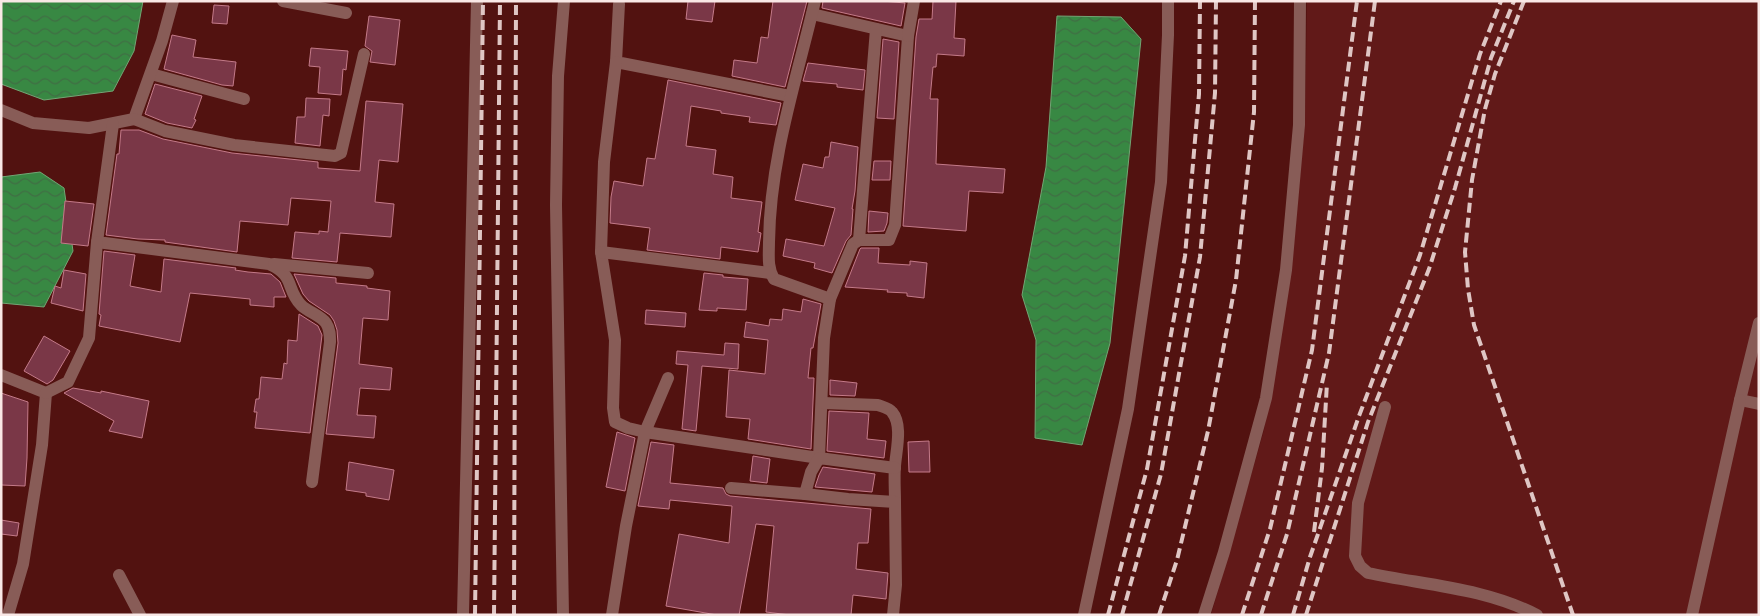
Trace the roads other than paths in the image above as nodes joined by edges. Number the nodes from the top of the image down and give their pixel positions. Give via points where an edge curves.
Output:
1 (173, 1) edge
2 (283, 1) edge
3 (477, 1) edge
4 (564, 1) edge
5 (815, 1) edge
6 (914, 1) edge
7 (1168, 1) edge
8 (1300, 1) edge
9 (619, 4) dead end
10 (346, 13) dead end
11 (812, 14) junction
12 (876, 29) junction
13 (908, 36) junction
14 (364, 54) dead end
15 (616, 62) junction
16 (151, 74) junction
17 (790, 96) junction
18 (244, 99) dead end
19 (1, 110) edge
20 (134, 119) junction
21 (113, 124) junction
22 (859, 240) junction
23 (97, 242) junction
24 (601, 252) junction
25 (269, 264) junction
26 (770, 272) junction
27 (368, 273) dead end
28 (830, 300) junction
29 (1759, 323) edge
30 (1, 375) edge
31 (668, 378) dead end
32 (46, 393) junction
33 (1740, 400) junction
34 (823, 403) junction
35 (1759, 404) edge
36 (1386, 407) dead end
37 (645, 432) junction
38 (819, 458) junction
39 (895, 468) junction
40 (312, 482) dead end
41 (731, 488) dead end
42 (805, 494) junction
43 (895, 502) junction
44 (119, 575) dead end
45 (8, 615) edge
46 (140, 615) edge
47 (463, 615) edge
48 (564, 615) edge
49 (612, 615) edge
50 (893, 615) edge
51 (1084, 615) edge
52 (1204, 615) edge
53 (1537, 615) edge
54 (1692, 615) edge

1 - 16 street
2 - 10 street
3 - 47 street
4 - 48 street via 558,76 556,205
5 - 11 street
6 - 13 street
7 - 51 street via 1161,182 1128,409
8 - 52 street via 1298,135 1286,270 1266,398
9 - 15 street
11 - 12 street
11 - 17 street
12 - 13 street
12 - 22 street
13 - 22 street via 895,225 889,240
14 - 20 street via 342,153 335,156 234,145 165,131
15 - 17 street
15 - 24 street via 604,162
16 - 18 street
16 - 20 street
17 - 26 street via 776,159 769,219
19 - 21 street via 33,123 89,128
20 - 21 street
21 - 23 street
22 - 28 street via 853,244
23 - 25 street
23 - 32 street via 89,338 68,382
24 - 26 street
24 - 37 street via 615,340 613,408 616,422
25 - 27 street
25 - 40 street via 285,274 300,303 325,322 330,330
26 - 28 street via 774,279
28 - 34 street via 824,338
29 - 33 street
30 - 32 street
31 - 37 street
32 - 45 street via 42,445 24,564
33 - 35 street
33 - 54 street
34 - 38 street
34 - 39 street via 878,405 892,412 898,432
36 - 53 street via 1358,504 1355,556 1360,566 1368,574 1479,593 1513,603
37 - 38 street
37 - 49 street
38 - 39 street
38 - 42 street
39 - 43 street
41 - 42 street
42 - 43 street
43 - 50 street
44 - 46 street

